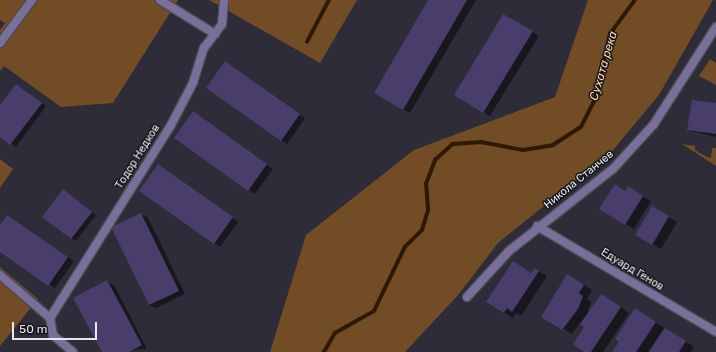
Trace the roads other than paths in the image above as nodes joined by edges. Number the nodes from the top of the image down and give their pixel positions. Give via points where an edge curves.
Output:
1 (32, 0) edge
2 (160, 0) edge
3 (224, 0) edge
4 (716, 27) edge
5 (215, 34) junction
6 (0, 43) edge
7 (537, 226) junction
8 (0, 275) edge
9 (467, 297) dead end
10 (50, 318) junction
11 (716, 332) edge
12 (73, 352) edge

1 - 6 street
2 - 5 street
3 - 5 street, Тодор Недков via 224,17
4 - 7 street, Никола Станчев via 649,130 613,169
5 - 10 street, Тодор Недков via 204,48 192,83 171,125
7 - 9 street, Никола Станчев via 490,269
7 - 11 street, Едуард Генов
8 - 10 street
10 - 12 street via 53,335

